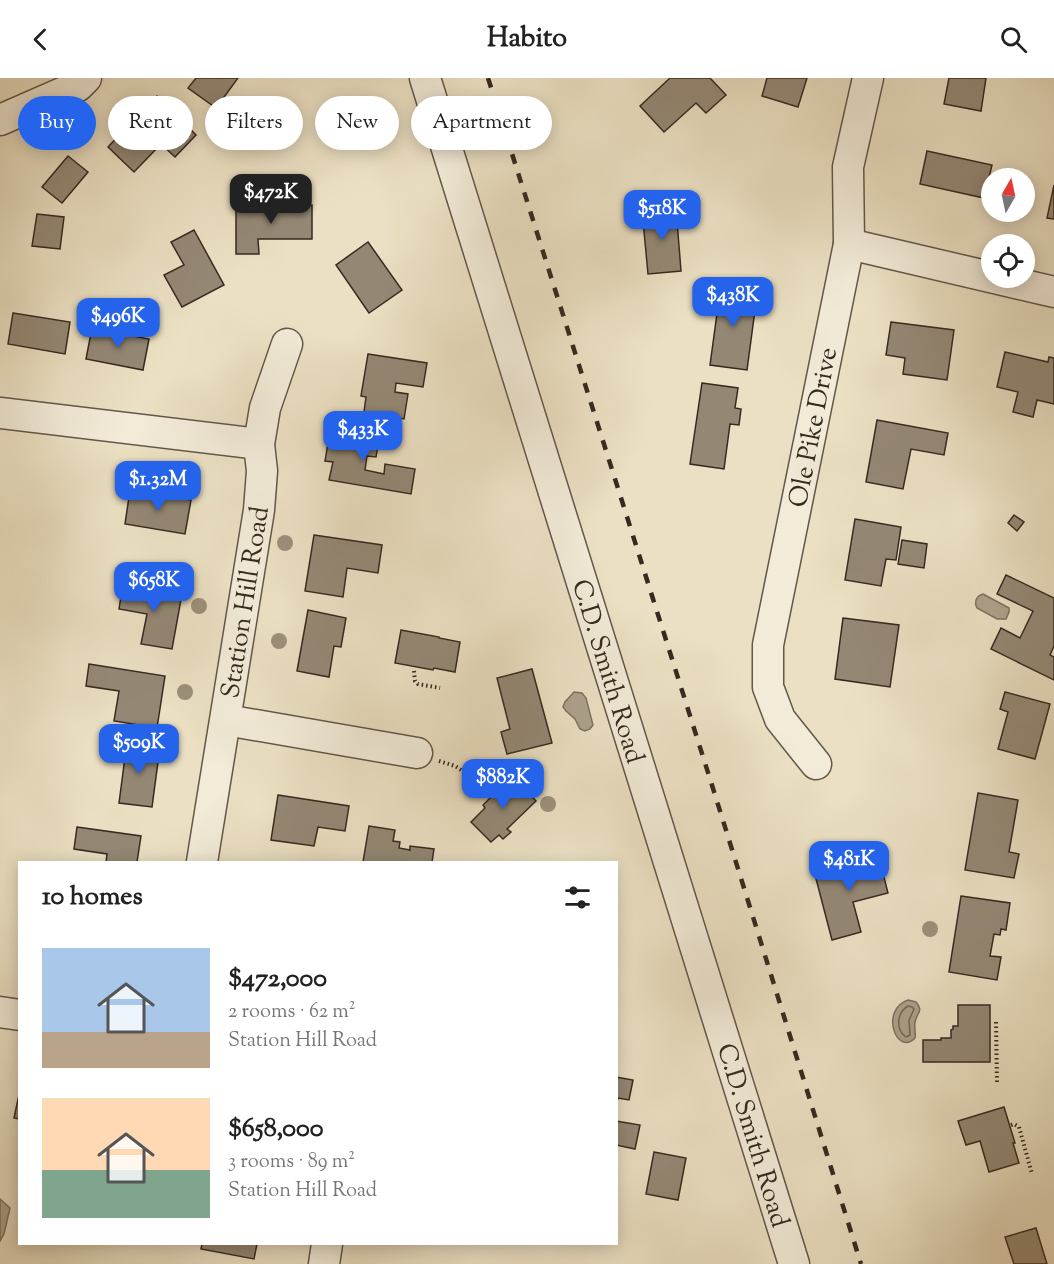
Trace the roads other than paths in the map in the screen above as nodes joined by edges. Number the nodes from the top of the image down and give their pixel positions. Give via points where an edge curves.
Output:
1 (86, 78) edge
2 (425, 78) edge
3 (868, 78) edge
4 (0, 120) edge
5 (849, 244) junction
6 (1054, 292) edge
7 (287, 344) dead end
8 (0, 413) edge
9 (259, 444) junction
10 (226, 720) junction
11 (417, 753) road end
12 (816, 764) dead end
13 (202, 861) edge
14 (0, 1012) edge
15 (18, 1015) edge
16 (327, 1245) edge
17 (324, 1264) edge
18 (794, 1264) edge

1 - 4 street via 78,86
2 - 18 street, C.D. Smith Road
3 - 5 street, Ole Pike Drive via 848,167
5 - 6 street
5 - 12 street, Ole Pike Drive via 768,645 768,687 780,719
7 - 9 street, Station Hill Road via 265,408
8 - 9 street
9 - 10 street, Station Hill Road via 259,510
10 - 11 street
10 - 13 street, Station Hill Road
14 - 15 street
16 - 17 street

